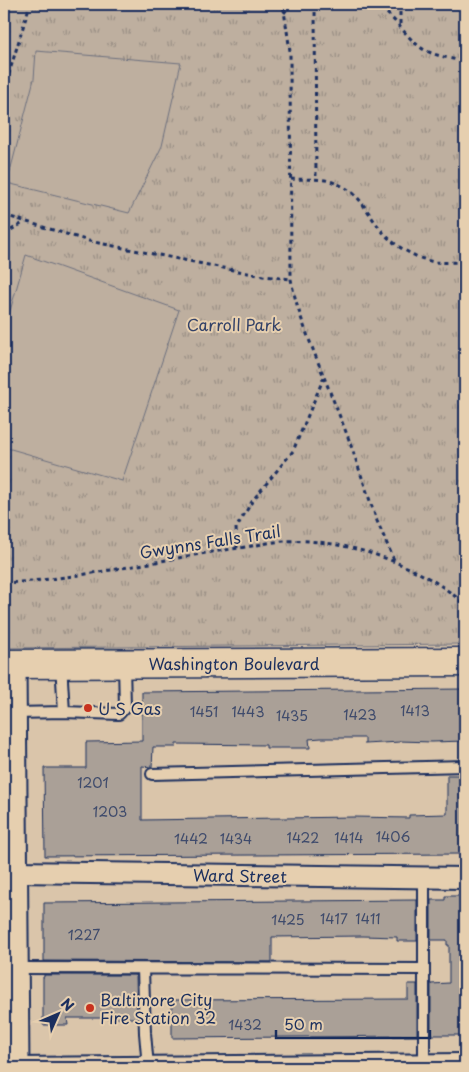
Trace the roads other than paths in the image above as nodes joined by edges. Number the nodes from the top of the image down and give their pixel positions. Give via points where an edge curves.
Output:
1 (465, 662) edge
2 (124, 663) junction
3 (8, 664) edge
4 (61, 664) junction
5 (64, 712) junction
6 (13, 713) junction
7 (465, 766) edge
8 (152, 774) dead end
9 (14, 872) junction
10 (424, 877) junction
11 (465, 878) edge
12 (15, 968) junction
13 (143, 969) junction
14 (424, 969) junction
15 (465, 1064) edge
16 (424, 1065) junction
17 (148, 1067) edge
18 (4, 1068) edge
19 (16, 1068) edge

1 - 2 main road, Washington Boulevard
2 - 4 main road, Washington Boulevard
2 - 5 lane via 125,707 119,714
3 - 4 main road, Washington Boulevard
3 - 6 street
4 - 5 lane
5 - 6 lane
6 - 9 street
7 - 8 lane
9 - 10 street, Ward Street
9 - 12 street
10 - 11 street, Ward Street
10 - 14 lane
12 - 13 lane
12 - 19 street
13 - 14 lane
13 - 17 lane
14 - 16 lane
15 - 16 street
16 - 17 street
17 - 19 street
18 - 19 lane

